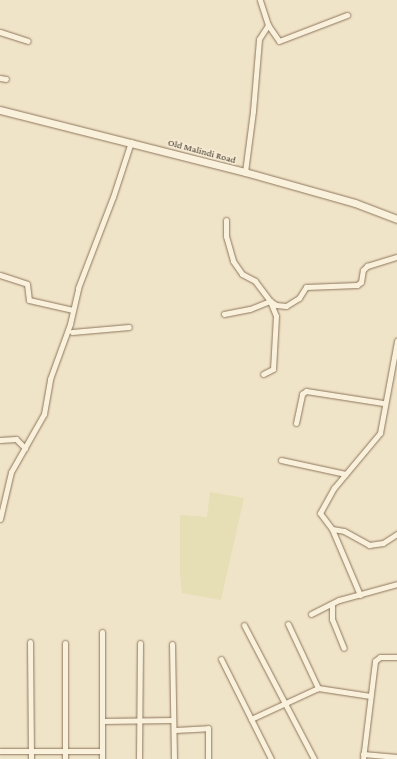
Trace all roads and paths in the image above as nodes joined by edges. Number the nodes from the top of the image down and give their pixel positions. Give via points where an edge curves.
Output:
1 (260, 0) edge
2 (347, 15) dead end
3 (268, 25) junction
4 (0, 32) edge
5 (28, 41) dead end
6 (0, 110) edge
7 (130, 142) junction
8 (245, 172) junction
9 (397, 219) edge
10 (226, 220) dead end
11 (397, 257) edge
12 (0, 275) edge
13 (270, 301) junction
14 (73, 310) junction
15 (224, 314) dead end
16 (129, 327) dead end
17 (72, 332) dead end
18 (397, 341) edge
19 (263, 374) dead end
20 (383, 403) junction
21 (296, 423) dead end
22 (0, 440) edge
23 (25, 448) junction
24 (281, 460) dead end
25 (345, 474) junction
26 (1, 512) edge
27 (0, 519) edge
28 (332, 529) junction
29 (397, 534) edge
30 (397, 584) edge
31 (360, 595) junction
32 (332, 604) junction
33 (311, 614) dead end
34 (288, 624) dead end
35 (244, 625) dead end
36 (102, 632) dead end
37 (30, 642) dead end
38 (65, 643) dead end
39 (140, 643) dead end
40 (172, 644) dead end
41 (344, 648) dead end
42 (397, 657) edge
43 (221, 659) dead end
44 (318, 688) junction
45 (370, 696) junction
46 (286, 703) junction
47 (251, 719) junction
48 (138, 720) junction
49 (173, 720) junction
50 (102, 721) junction
51 (175, 730) junction
52 (0, 751) edge
53 (30, 751) junction
54 (65, 751) junction
55 (102, 751) junction
56 (363, 757) edge
57 (397, 757) edge
58 (30, 759) edge
59 (65, 759) edge
60 (102, 759) edge
61 (139, 759) edge
62 (174, 759) edge
63 (208, 759) edge
64 (271, 759) edge
65 (314, 759) edge

1 - 3 street
2 - 3 street via 314,30 279,41
3 - 8 street via 259,39
4 - 5 street
6 - 7 main road, Old Malindi Road
7 - 8 main road, Old Malindi Road
7 - 14 street via 114,197 78,288
8 - 9 main road, Old Malindi Road via 355,203
10 - 13 street via 226,236 233,261 242,274 255,281
11 - 13 street via 367,266 363,270 361,282 357,285 306,287 299,298 285,306
12 - 14 street via 27,284 29,300
13 - 15 street via 250,309
13 - 19 street via 277,322 275,355 272,370
14 - 23 street via 50,379 44,414
16 - 17 street
18 - 20 street
20 - 21 street via 306,391 302,394
20 - 25 street via 380,433
22 - 23 street via 16,439
23 - 26 street via 8,481
24 - 25 street
25 - 28 street via 320,513
26 - 27 street
28 - 29 street via 344,531 368,545 383,543
28 - 31 street
30 - 31 street
31 - 32 street
32 - 33 street
32 - 41 street via 332,619
34 - 44 street
35 - 46 street
36 - 50 street
37 - 53 street
38 - 54 street
39 - 48 street
40 - 49 street
42 - 45 street via 376,658
43 - 47 street
44 - 45 street
44 - 46 street
45 - 56 street
46 - 47 street
46 - 65 street
47 - 64 street
48 - 49 street
48 - 50 street
48 - 61 street
49 - 51 street
50 - 55 street
51 - 62 street
51 - 63 street via 208,728
52 - 53 street
53 - 54 street
53 - 58 street
54 - 55 street
54 - 59 street
55 - 60 street
56 - 57 street

